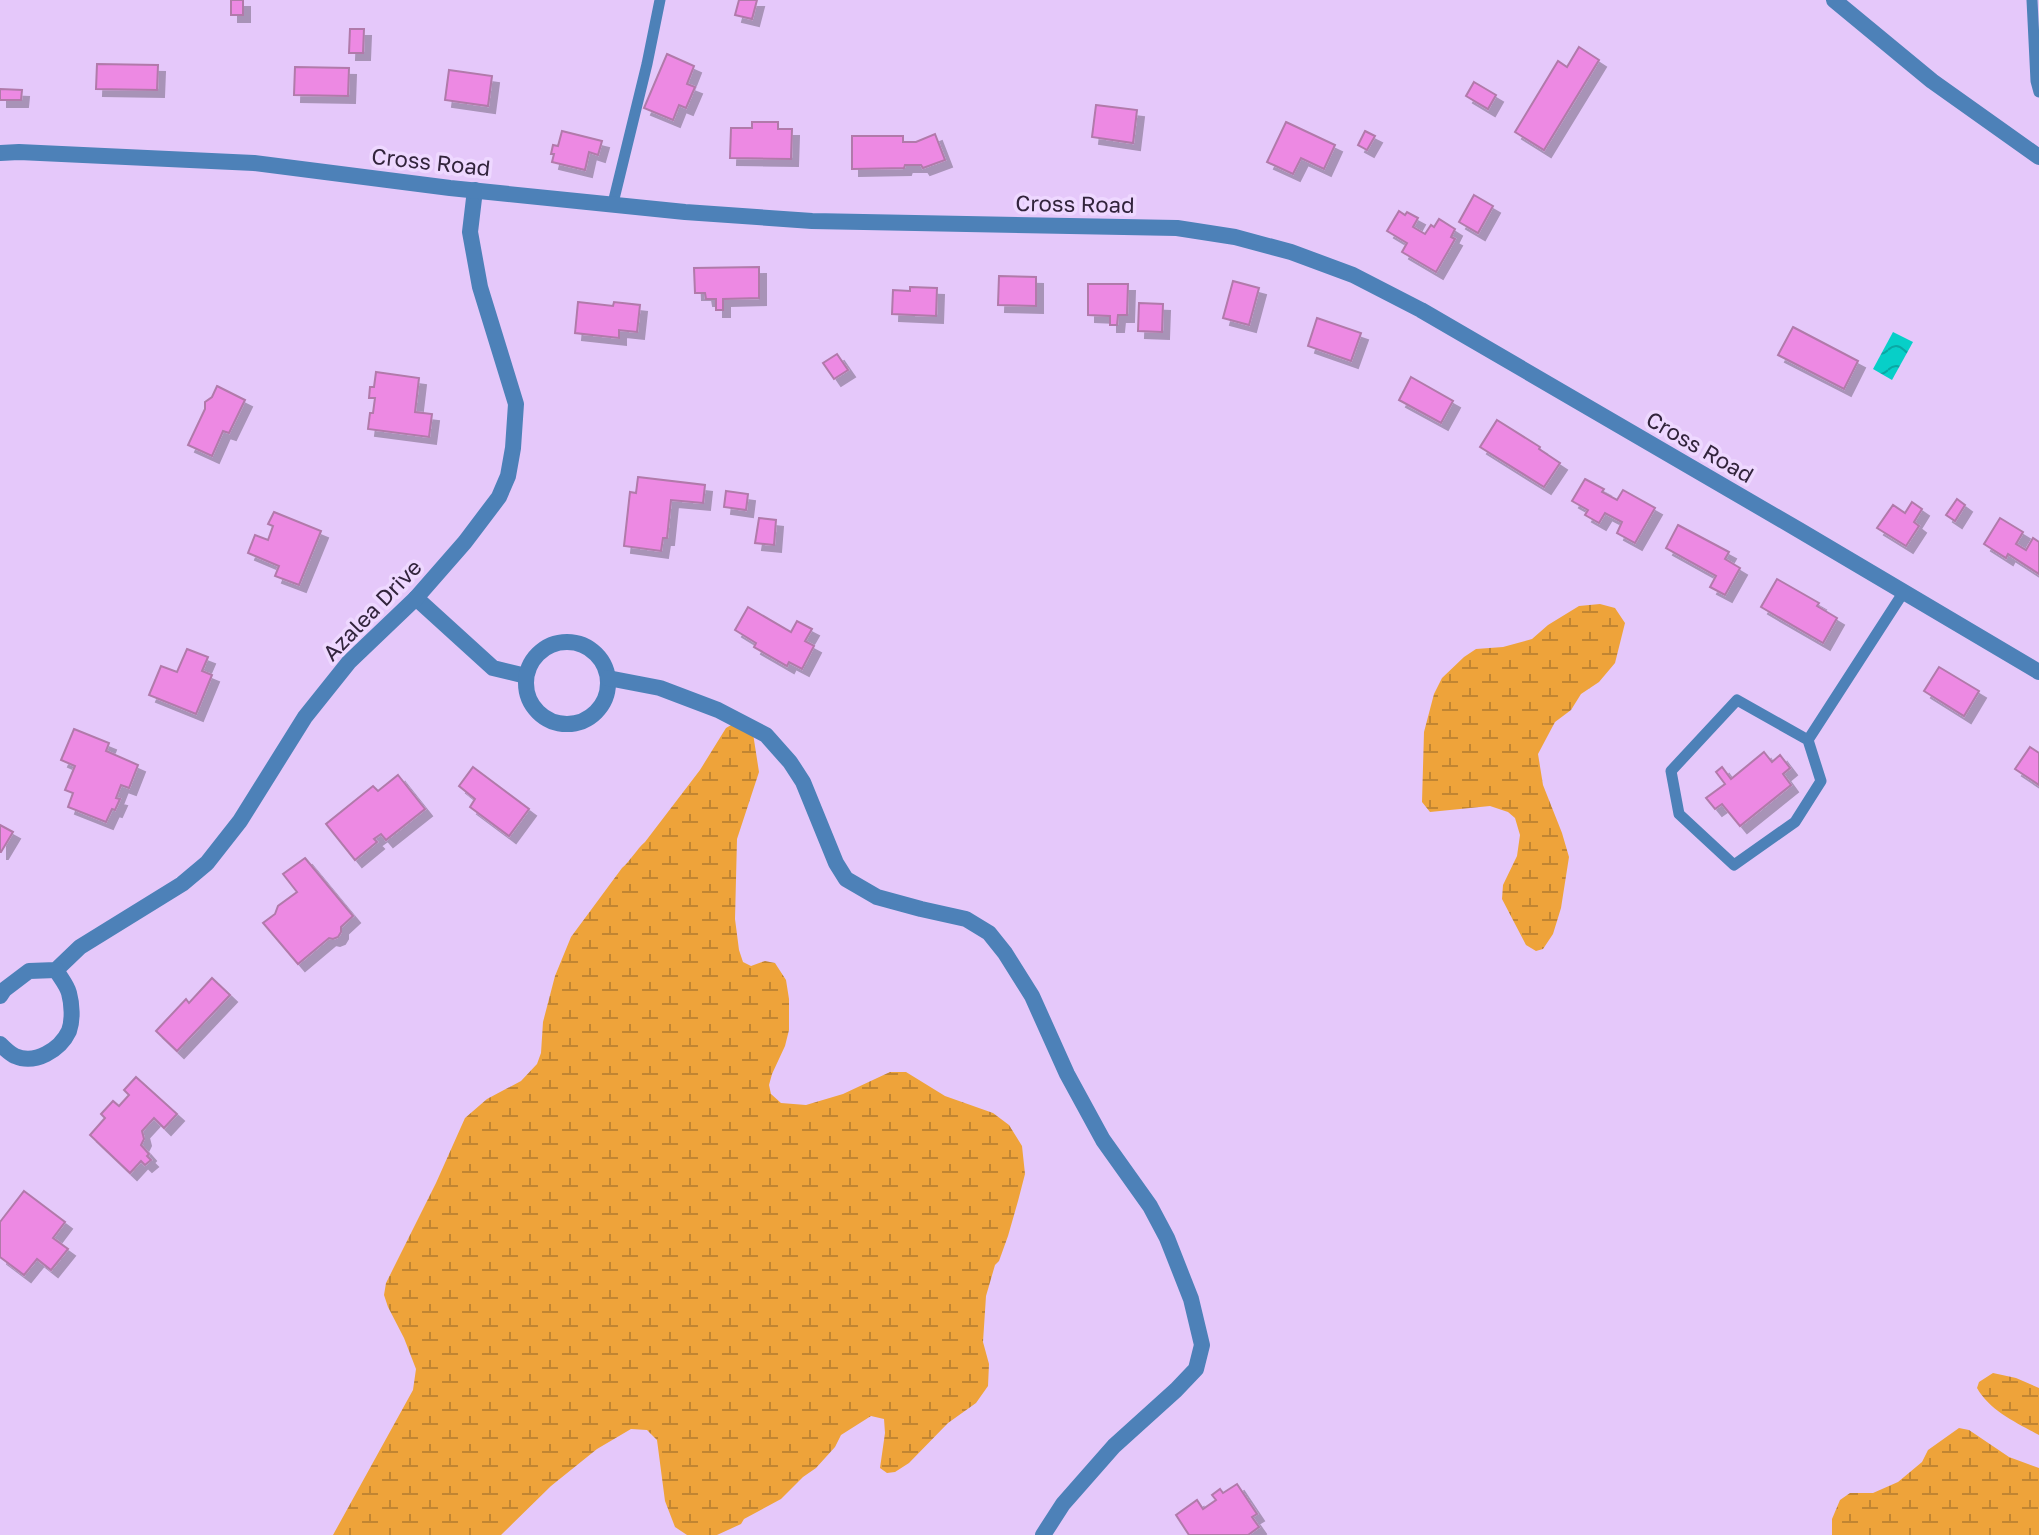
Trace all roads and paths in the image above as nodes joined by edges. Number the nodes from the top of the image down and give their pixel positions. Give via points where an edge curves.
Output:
1 (660, 0) edge
2 (1834, 0) edge
3 (2032, 0) edge
4 (2039, 92) edge
5 (0, 153) edge
6 (2039, 157) edge
7 (475, 190) junction
8 (613, 203) junction
9 (1903, 593) junction
10 (416, 598) junction
11 (2039, 672) edge
12 (526, 676) junction
13 (608, 678) junction
14 (1808, 740) junction
15 (56, 970) junction
16 (0, 996) edge
17 (0, 1044) edge
18 (1043, 1535) edge

1 - 8 lane
2 - 6 street via 1932,81
3 - 4 lane
5 - 7 street, Cross Road via 254,163
7 - 8 street, Cross Road
7 - 10 street, Azalea Drive via 470,232 480,287 516,404 513,448 499,497
8 - 9 street, Cross Road via 812,221 1177,228 1291,252 1353,275 1421,310
9 - 11 street, Cross Road
9 - 14 lane
10 - 12 street via 493,668
10 - 15 street, Azalea Drive via 349,662 314,706 207,863 80,947
12 - 13 street via 538,653 562,642 587,647 605,665
12 - 13 street via 531,704 540,715 566,725 580,723 602,706
13 - 18 street via 660,688 766,735 803,782 846,879 877,897 966,919 989,933 1032,996 1096,1127 1167,1238 1202,1345 1196,1369 1114,1446
14 - 14 lane via 1821,781 1795,822 1734,865 1679,814 1671,771 1737,700
15 - 16 street, Azalea Drive via 29,971
15 - 17 street via 69,990 72,1014 62,1042 33,1059 14,1056

